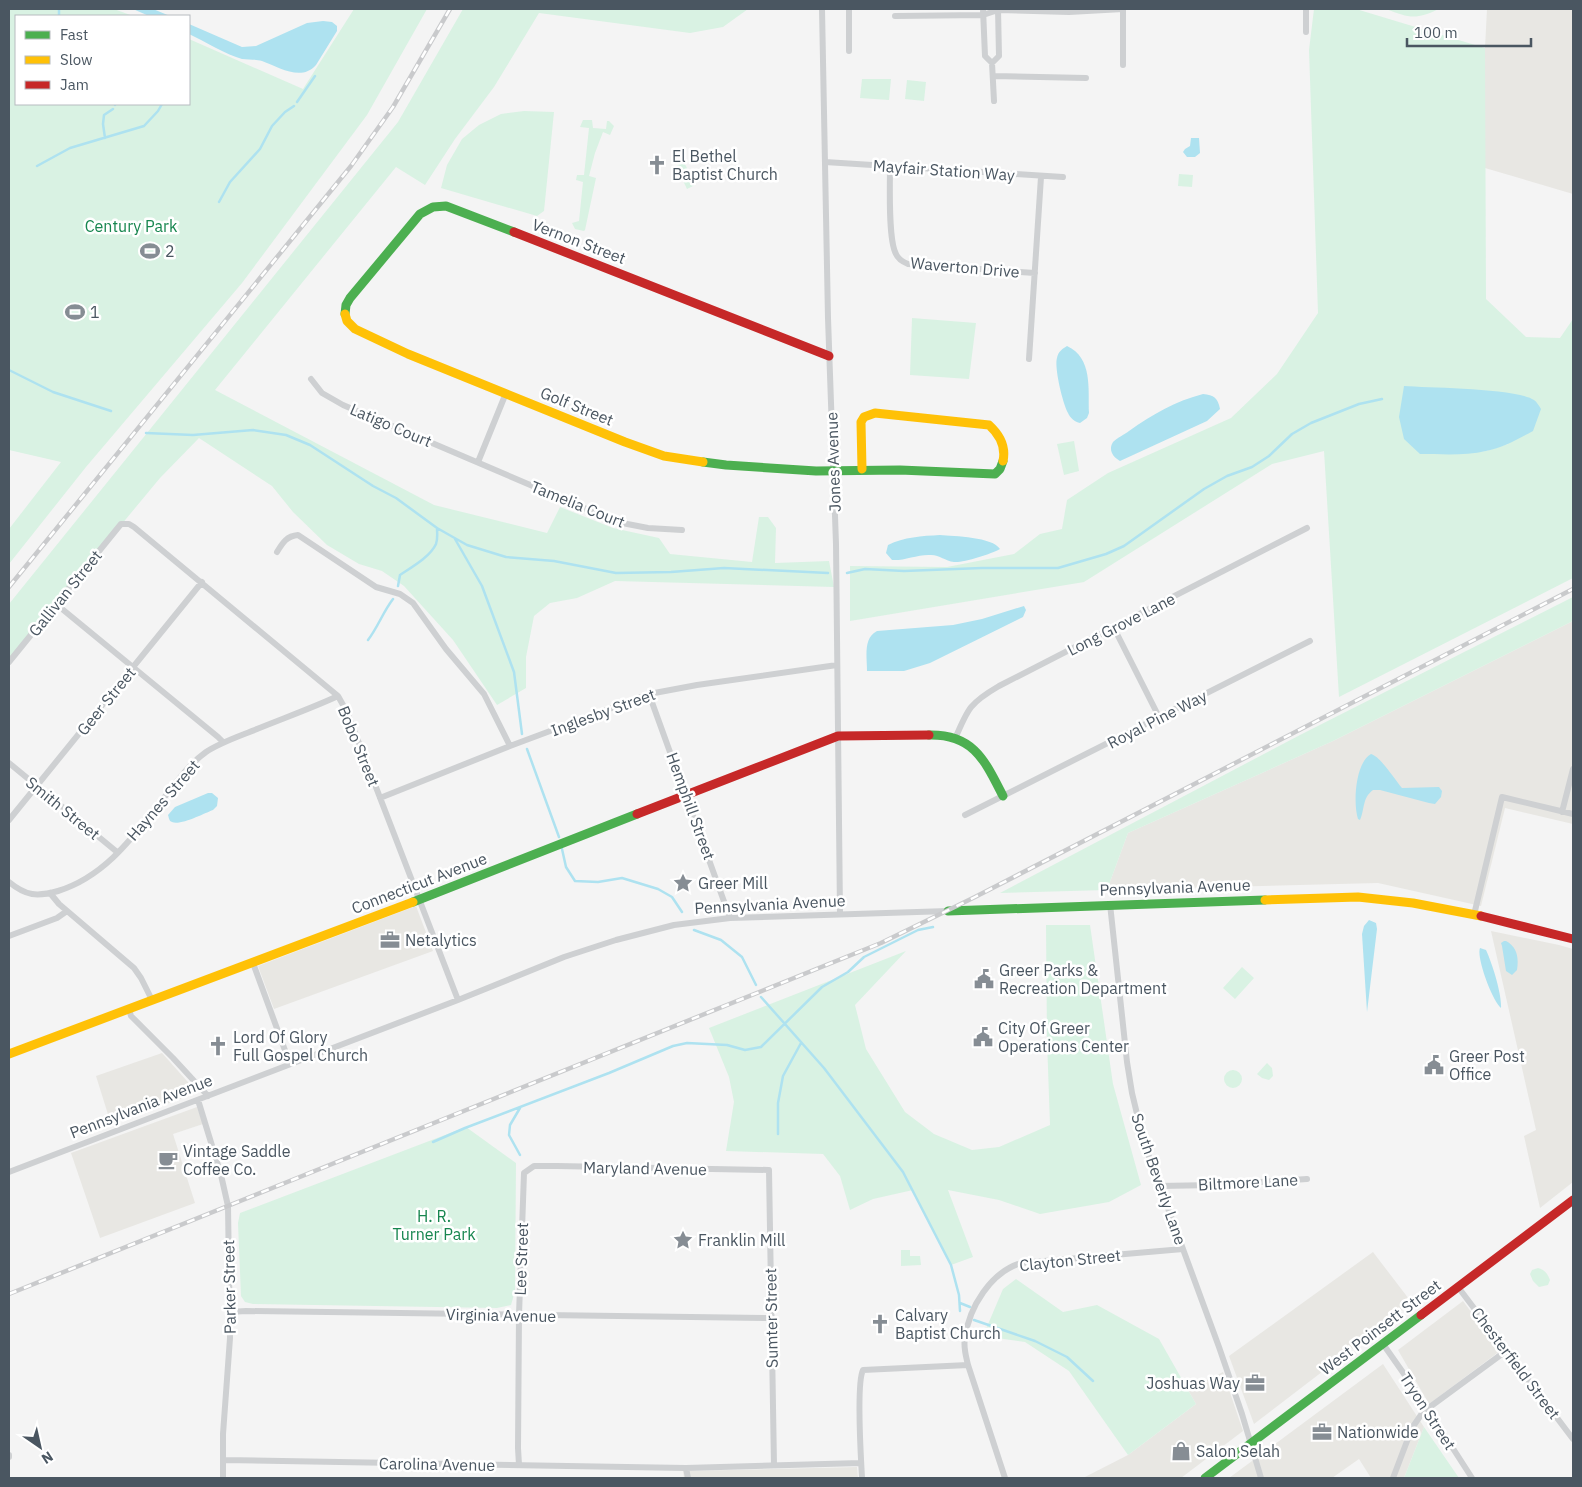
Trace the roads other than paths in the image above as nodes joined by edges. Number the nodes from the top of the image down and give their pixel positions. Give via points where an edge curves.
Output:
1 (822, 9) edge
2 (849, 9) edge
3 (998, 9) edge
4 (1123, 9) edge
5 (1306, 9) edge
6 (983, 12) edge
7 (895, 16) dead end
8 (1306, 32) dead end
9 (849, 51) dead end
10 (992, 63) junction
11 (1123, 65) dead end
12 (993, 76) junction
13 (1086, 78) dead end
14 (994, 101) dead end
15 (825, 162) junction
16 (890, 166) junction
17 (1041, 176) junction
18 (1063, 177) dead end
19 (1035, 273) junction
20 (350, 298) joint
21 (829, 356) junction
22 (1029, 360) dead end
23 (312, 379) dead end
24 (506, 393) junction
25 (478, 462) junction
26 (862, 469) junction
27 (833, 470) junction
28 (122, 524) joint
29 (1307, 528) dead end
30 (682, 530) dead end
31 (277, 552) dead end
32 (202, 582) junction
33 (56, 604) junction
34 (1114, 628) junction
35 (1310, 641) dead end
36 (9, 662) edge
37 (837, 665) junction
38 (133, 667) junction
39 (649, 694) junction
40 (338, 696) junction
41 (1159, 718) junction
42 (838, 736) junction
43 (956, 739) junction
44 (223, 742) junction
45 (510, 746) junction
46 (9, 763) edge
47 (1573, 769) edge
48 (36, 786) junction
49 (687, 795) junction
50 (1003, 796) junction
51 (380, 798) junction
52 (1562, 812) junction
53 (1573, 814) edge
54 (965, 815) dead end
55 (9, 820) edge
56 (117, 852) junction
57 (9, 882) edge
58 (50, 893) junction
59 (419, 899) junction
60 (1110, 904) junction
61 (948, 910) joint
62 (67, 911) junction
63 (840, 914) junction
64 (1474, 915) junction
65 (730, 918) junction
66 (9, 936) edge
67 (1573, 939) edge
68 (253, 963) junction
69 (152, 1000) junction
70 (458, 1000) junction
71 (129, 1009) junction
72 (9, 1054) edge
73 (290, 1064) junction
74 (208, 1096) junction
75 (198, 1100) junction
76 (769, 1170) joint
77 (9, 1172) edge
78 (524, 1173) joint
79 (1307, 1179) dead end
80 (1159, 1186) junction
81 (1573, 1200) edge
82 (1183, 1249) junction
83 (1458, 1287) junction
84 (230, 1312) junction
85 (519, 1315) junction
86 (771, 1318) junction
87 (1383, 1344) junction
88 (1506, 1351) junction
89 (968, 1365) junction
90 (1427, 1408) junction
91 (1573, 1439) edge
92 (1251, 1444) junction
93 (223, 1460) junction
94 (862, 1463) junction
95 (519, 1465) junction
96 (774, 1465) junction
97 (686, 1468) junction
98 (223, 1478) edge
99 (688, 1478) edge
100 (862, 1478) edge
101 (1005, 1478) edge
102 (1205, 1478) edge
103 (1261, 1478) edge
104 (1393, 1478) edge
105 (1472, 1478) edge

1 - 15 street, Jones Avenue
2 - 9 street
3 - 4 street via 1069,12
3 - 6 street
3 - 10 street via 998,56
4 - 11 street
5 - 8 street
6 - 7 street
6 - 10 street via 984,56
10 - 12 street
12 - 13 street
12 - 14 street
15 - 16 street, Mayfair Station Way
15 - 21 street, Jones Avenue
16 - 17 street, Mayfair Station Way
16 - 19 street, Waverton Drive via 892,238 896,254 902,260 908,264
17 - 18 street, Mayfair Station Way
17 - 19 street
19 - 22 street
20 - 21 street, Vernon Street via 420,214 432,207 446,206
20 - 24 street, Golf Street via 345,314 355,329
21 - 27 street, Jones Avenue
23 - 25 street, Latigo Court via 322,393 343,405
24 - 25 street
24 - 27 street, Golf Street via 664,456 729,465
25 - 30 street, Tamelia Court via 617,522
26 - 26 street, Golf Street via 861,422 864,417 875,413 989,425 1002,439 1005,455 995,474
26 - 27 street, Golf Street
27 - 37 street, Jones Avenue
28 - 32 street, Bobo Street via 134,527
28 - 33 street, Gallivan Street
29 - 34 street, Long Grove Lane
31 - 45 street via 283,541 298,535 376,587 400,594 412,604 484,694
32 - 38 street, Geer Street
32 - 40 street, Bobo Street
33 - 36 street, Gallivan Street
33 - 38 street
34 - 41 street
34 - 43 street, Long Grove Lane via 979,698 966,713
35 - 41 street, Royal Pine Way
37 - 39 street, Inglesby Street
37 - 42 street, Jones Avenue
38 - 44 street
38 - 48 street, Geer Street
39 - 45 street, Inglesby Street
39 - 49 street, Hemphill Street
40 - 44 street, Haynes Street
40 - 51 street, Bobo Street
41 - 50 street, Royal Pine Way
42 - 43 street via 941,735
42 - 49 street, Connecticut Avenue
42 - 63 street, Jones Avenue
43 - 50 street via 965,742 985,761
44 - 56 street, Haynes Street via 190,766
45 - 51 street, Inglesby Street
46 - 48 street, Smith Street
47 - 52 street
48 - 55 street, Geer Street
48 - 56 street, Smith Street
49 - 59 street, Connecticut Avenue
49 - 65 street, Hemphill Street
50 - 54 street, Royal Pine Way
51 - 59 street, Bobo Street
52 - 53 street
52 - 64 street via 1502,797
56 - 58 street, Haynes Street via 88,878
57 - 58 street via 29,894
58 - 62 street
59 - 68 street, Connecticut Avenue
59 - 70 street, Bobo Street
60 - 61 street, Pennsylvania Avenue
60 - 64 street, Pennsylvania Avenue via 1358,898 1390,899
60 - 80 street, South Beverly Lane via 1132,1093
61 - 63 street, Pennsylvania Avenue
62 - 66 street
62 - 69 street via 134,968
63 - 65 street, Pennsylvania Avenue
64 - 67 street, Pennsylvania Avenue
65 - 70 street, Pennsylvania Avenue via 674,925 616,940
68 - 69 street, Connecticut Avenue
68 - 73 street
69 - 71 street, Connecticut Avenue
70 - 73 street, Pennsylvania Avenue
71 - 72 street, Connecticut Avenue
71 - 74 street via 131,1016
73 - 74 street, Pennsylvania Avenue
74 - 75 street, Pennsylvania Avenue
75 - 77 street, Pennsylvania Avenue
75 - 84 street, Parker Street via 227,1198
76 - 78 street, Maryland Avenue via 534,1166
76 - 86 street, Sumter Street
78 - 85 street, Lee Street
79 - 80 street, Biltmore Lane
80 - 82 street, South Beverly Lane
81 - 83 street, West Poinsett Street
82 - 89 street, Clayton Street via 1012,1266 986,1289 970,1318 964,1338
82 - 92 street, South Beverly Lane
83 - 87 street, West Poinsett Street
83 - 88 street, Chesterfield Street
84 - 85 street, Virginia Avenue
84 - 93 street, Parker Street
85 - 86 street, Virginia Avenue
85 - 95 street, Lee Street
86 - 96 street, Sumter Street
87 - 90 street, Tryon Street
87 - 92 street, West Poinsett Street
88 - 90 street
88 - 91 street, Chesterfield Street
89 - 94 street via 863,1370 860,1392
89 - 101 street, Clayton Street
90 - 104 street via 1412,1428
90 - 105 street, Tryon Street
92 - 102 street, West Poinsett Street
92 - 103 street, South Beverly Lane
93 - 95 street, Carolina Avenue
93 - 98 street, Parker Street
94 - 96 street, Carolina Avenue
94 - 100 street
95 - 97 street, Carolina Avenue
96 - 97 street, Carolina Avenue
97 - 99 street

